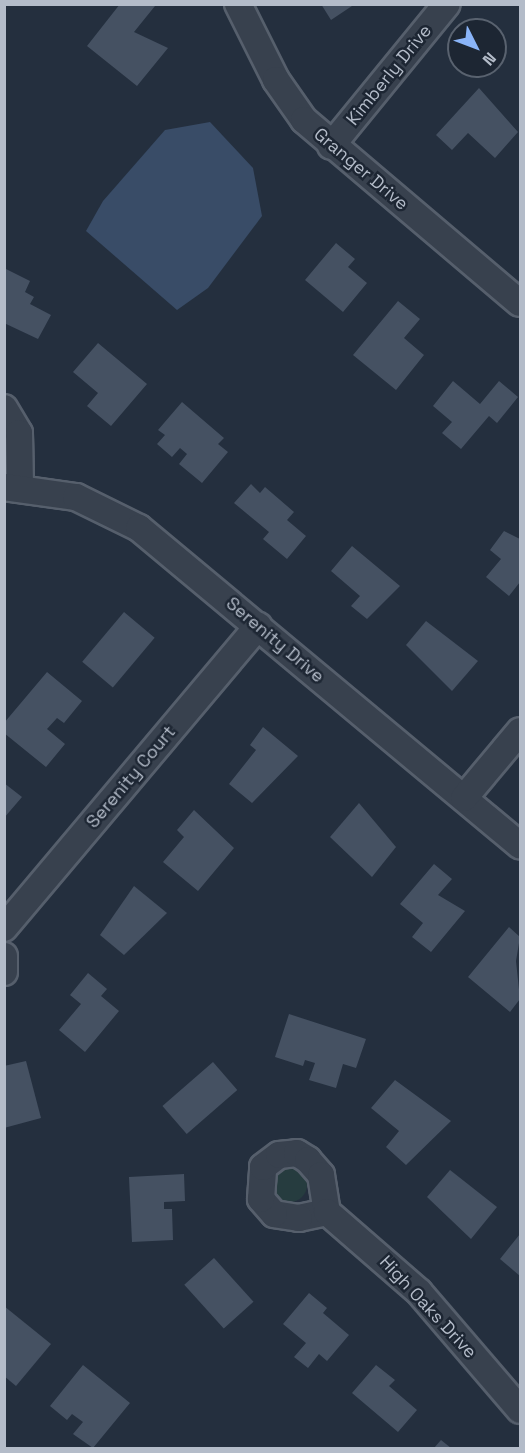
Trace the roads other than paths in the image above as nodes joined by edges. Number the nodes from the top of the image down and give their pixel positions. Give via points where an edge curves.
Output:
1 (238, 4) edge
2 (447, 4) edge
3 (331, 146) junction
4 (520, 303) edge
5 (4, 408) edge
6 (12, 487) edge
7 (258, 626) junction
8 (520, 731) edge
9 (464, 798) junction
10 (520, 844) edge
11 (4, 928) edge
12 (4, 956) edge
13 (4, 972) edge
14 (327, 1212) dead end
15 (520, 1410) edge

1 - 3 street, Granger Drive via 290,103
2 - 3 street, Kimberly Drive
3 - 4 street, Granger Drive
5 - 6 street via 19,433
6 - 7 street, Serenity Drive via 76,497 139,528
7 - 9 street, Serenity Drive
7 - 11 street, Serenity Court
8 - 9 street
9 - 10 street, Serenity Drive
12 - 13 street
14 - 15 street, High Oaks Drive via 426,1299

